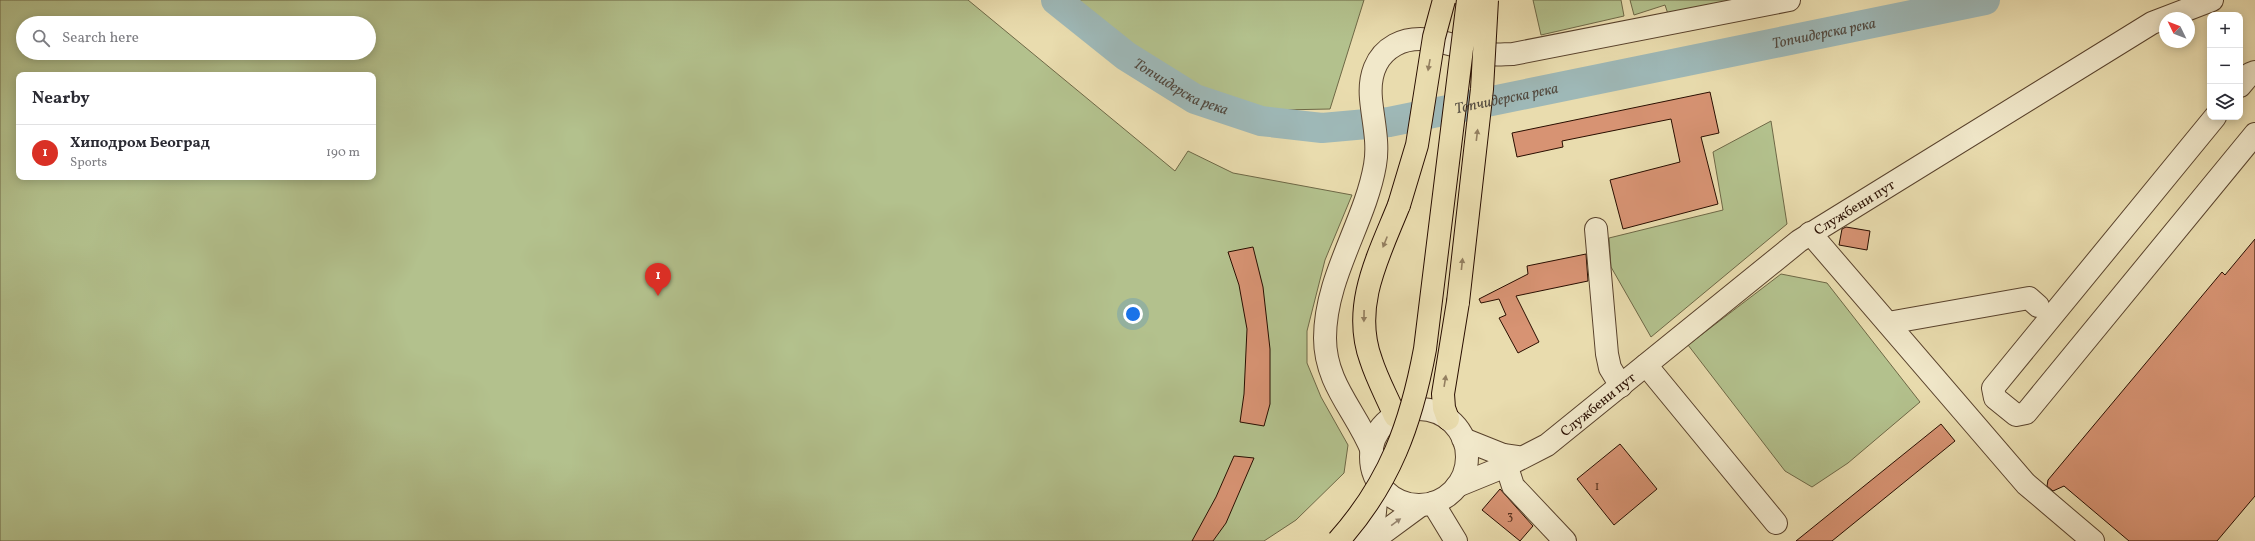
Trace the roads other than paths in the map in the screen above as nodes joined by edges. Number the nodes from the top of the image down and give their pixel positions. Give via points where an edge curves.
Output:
1 (1444, 0) edge
2 (1468, 0) edge
3 (1487, 0) edge
4 (1789, 0) edge
5 (2212, 0) edge
6 (2255, 72) edge
7 (2242, 84) edge
8 (2213, 120) edge
9 (2255, 134) edge
10 (1596, 229) dead end
11 (1810, 233) junction
12 (2038, 306) dead end
13 (1888, 323) junction
14 (1646, 365) junction
15 (1621, 386) junction
16 (1349, 409) junction
17 (1448, 419) junction
18 (1389, 421) junction
19 (1463, 439) junction
20 (1372, 451) junction
21 (1511, 460) junction
22 (1378, 482) junction
23 (1457, 486) junction
24 (1427, 504) junction
25 (1776, 524) dead end
26 (1338, 541) edge
27 (1361, 541) edge
28 (1372, 541) edge
29 (1456, 541) edge
30 (1565, 541) edge
31 (2093, 541) edge

1 -> 18 main road, bridge via 1434,37 1417,145 1408,179 1370,278 1364,319 1370,359
2 - 26 main road, bridge via 1425,349 1418,387 1407,426 1391,466 1365,508
17 -> 3 main road, bridge via 1443,394 1458,302 1482,89
4 - 16 street via 1513,54 1490,54 1420,38 1407,40 1386,51 1377,61 1371,81 1377,143 1371,184 1336,284 1326,326 1325,338 1330,372
5 - 11 street, Службени пут via 2152,22
6 - 7 street
8 - 9 street via 1993,388 1995,398 2016,415 2026,413
10 - 15 street via 1607,354 1610,368
11 - 13 street
11 - 14 street, Службени пут
12 - 13 street via 2029,298
13 - 31 street via 2026,484
14 - 15 street, Службени пут
14 - 25 street
15 - 21 street, Службени пут via 1547,445
16 - 18 street
16 - 20 street
17 - 18 street via 1425,410 1408,411
17 - 19 street
18 - 20 street via 1378,433
19 - 21 street
19 - 23 street via 1466,463
20 - 22 street via 1372,467
21 - 23 street, Службени пут
21 - 30 street via 1512,486
22 - 24 street via 1396,499
22 - 27 street via 1374,521
23 - 24 street via 1449,494
28 -> 24 street
24 - 29 street

